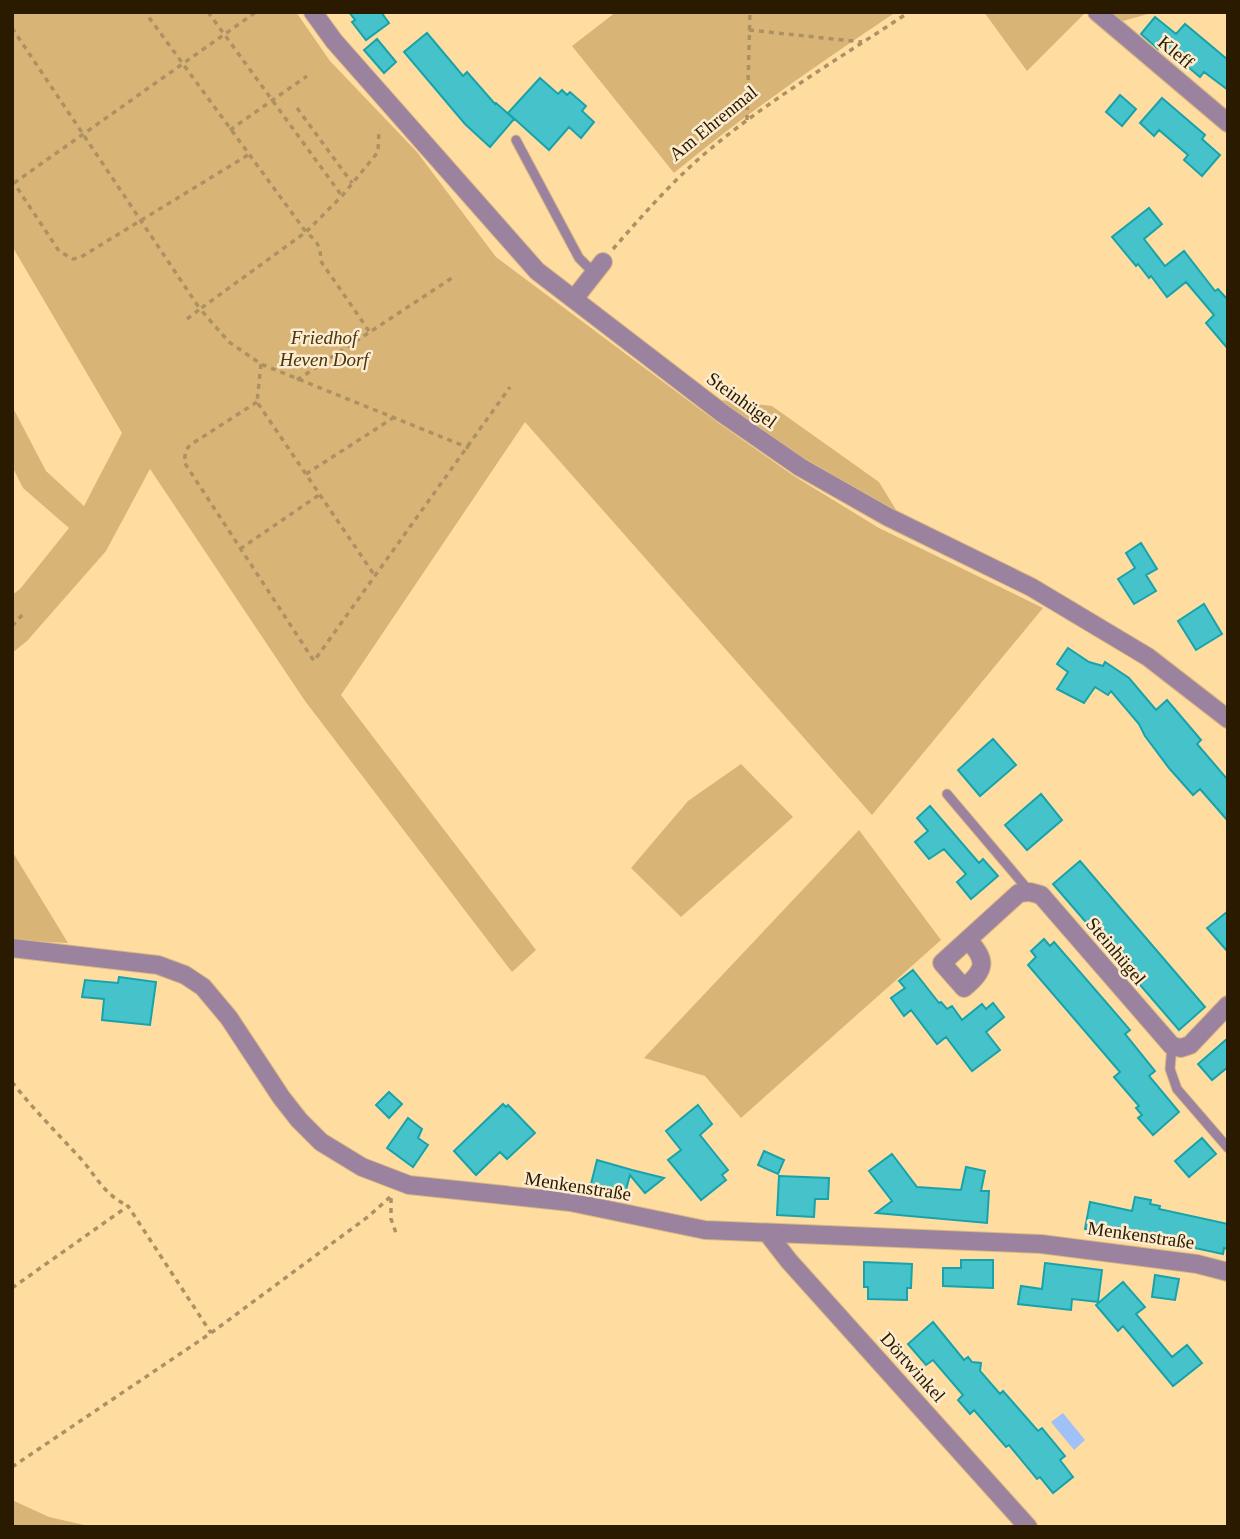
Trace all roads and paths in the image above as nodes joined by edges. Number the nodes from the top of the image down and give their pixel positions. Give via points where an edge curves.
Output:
1 (145, 12) edge
2 (208, 12) edge
3 (256, 12) edge
4 (313, 12) edge
5 (750, 12) edge
6 (909, 12) edge
7 (1097, 12) edge
8 (12, 28) edge
9 (749, 30) junction
10 (225, 36) junction
11 (864, 42) junction
12 (182, 64) junction
13 (307, 76) dead end
14 (272, 100) junction
15 (298, 108) dead end
16 (747, 120) junction
17 (1228, 124) edge
18 (379, 129) dead end
19 (230, 130) junction
20 (84, 135) junction
21 (516, 140) dead end
22 (248, 155) junction
23 (13, 182) edge
24 (352, 184) junction
25 (342, 196) junction
26 (141, 221) junction
27 (306, 232) junction
28 (598, 267) junction
29 (455, 276) dead end
30 (574, 299) junction
31 (200, 309) junction
32 (187, 319) dead end
33 (369, 331) junction
34 (261, 364) junction
35 (297, 380) junction
36 (510, 387) dead end
37 (257, 402) junction
38 (393, 418) junction
39 (468, 448) junction
40 (306, 474) junction
41 (320, 495) junction
42 (240, 549) junction
43 (375, 576) junction
44 (24, 613) dead end
45 (12, 626) edge
46 (1228, 719) edge
47 (947, 794) dead end
48 (1030, 892) junction
49 (968, 940) dead end
50 (12, 948) edge
51 (1228, 1005) edge
52 (1172, 1046) junction
53 (12, 1082) edge
54 (1228, 1148) edge
55 (398, 1190) junction
56 (128, 1206) junction
57 (396, 1233) dead end
58 (768, 1234) junction
59 (1228, 1272) edge
60 (12, 1288) edge
61 (211, 1333) junction
62 (12, 1467) edge
63 (1028, 1527) edge

1 - 12 path
2 - 10 path
3 - 10 path
4 - 30 street, Steinhügel via 537,271
5 - 9 path
6 - 11 path, Am Ehrenmal
7 - 17 street, Kleff
8 - 20 path
9 - 11 path
9 - 16 path
10 - 12 path
10 - 14 path
11 - 16 path, Am Ehrenmal
12 - 19 path
12 - 20 path
13 - 14 path
14 - 19 path
14 - 25 path
15 - 24 path
16 - 28 path, Am Ehrenmal via 661,194
18 - 24 path via 378,152
19 - 22 path
20 - 23 path
20 - 26 path
21 - 28 lane via 579,258
22 - 26 path
22 - 27 path
23 - 26 path via 60,251 73,258
24 - 25 path
25 - 27 path
26 - 31 path
27 - 31 path
27 - 33 path via 317,242 320,260
28 - 30 street
29 - 33 path
30 - 46 street, Steinhügel via 800,467 888,517 1031,587 1148,657
31 - 32 path
31 - 34 path via 229,342
33 - 35 path
34 - 35 path
34 - 37 path
35 - 38 path
36 - 39 path
37 - 40 path
37 - 42 path via 190,445 184,456 187,468
38 - 39 path
38 - 40 path
39 - 43 path
40 - 41 path
41 - 42 path
41 - 43 path
42 - 43 path via 314,661
44 - 45 path
47 - 48 lane
48 - 49 street via 1019,894
48 - 52 street, Steinhügel via 1041,895
50 - 55 street, Menkenstraße via 158,965 185,975 229,1018 299,1120 321,1142
51 - 52 street via 1190,1045
52 - 54 lane via 1171,1069 1177,1089
53 - 56 path via 106,1192
55 - 57 path via 391,1219
55 - 58 street, Menkenstraße via 570,1202 695,1229
55 - 61 path
56 - 60 path
56 - 61 path
58 - 59 street, Menkenstraße via 1041,1244
58 - 63 street, Dörtwinkel
61 - 62 path

